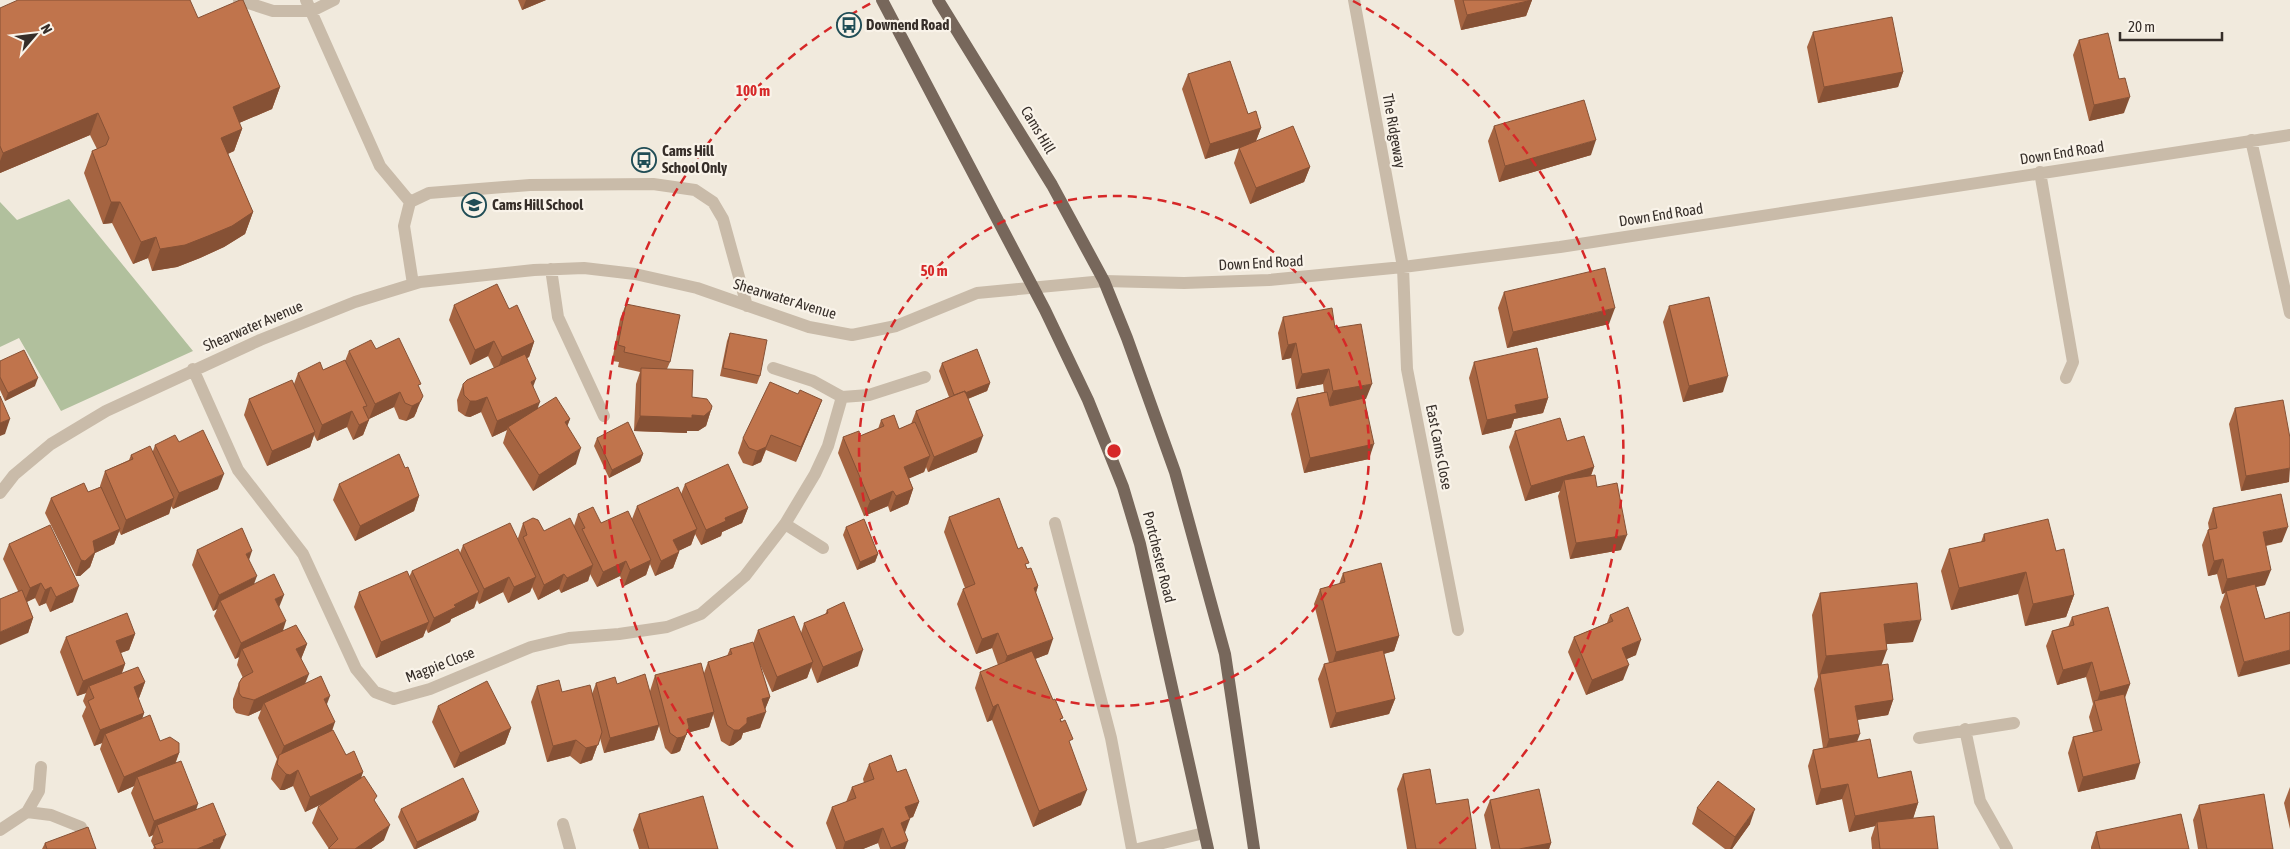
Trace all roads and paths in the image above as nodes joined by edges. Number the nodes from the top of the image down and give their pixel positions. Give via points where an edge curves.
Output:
1 (239, 0) edge
2 (334, 0) edge
3 (882, 0) edge
4 (938, 0) edge
5 (1354, 0) edge
6 (309, 5) edge
7 (2290, 135) edge
8 (2251, 140) junction
9 (2040, 172) junction
10 (410, 202) junction
11 (1403, 268) junction
12 (551, 269) junction
13 (1104, 281) junction
14 (413, 284) junction
15 (1034, 288) junction
16 (747, 306) junction
17 (2290, 313) edge
18 (773, 368) dead end
19 (193, 369) junction
20 (926, 377) dead end
21 (2066, 378) dead end
22 (842, 397) junction
23 (604, 416) dead end
24 (0, 493) edge
25 (1055, 523) dead end
26 (784, 524) junction
27 (823, 548) dead end
28 (1458, 630) dead end
29 (2014, 722) dead end
30 (1965, 729) junction
31 (1919, 738) dead end
32 (41, 767) dead end
33 (27, 812) junction
34 (563, 824) dead end
35 (82, 827) edge
36 (0, 830) edge
37 (1204, 833) junction
38 (570, 849) edge
39 (1132, 849) edge
40 (1138, 849) edge
41 (1208, 849) edge
42 (1254, 849) edge
43 (2007, 849) edge

1 - 6 street via 273,11
2 - 6 street
3 - 15 main road
4 - 13 main road, Cams Hill via 1034,155
5 - 11 street, The Ridgeway
6 - 10 street via 380,166
7 - 8 street, Down End Road
8 - 9 street, Down End Road
8 - 17 street
9 - 11 street, Down End Road via 1560,248
9 - 21 street via 2073,362
10 - 14 street via 404,226
10 - 16 street via 429,193 530,185 653,184 695,190 713,202 723,219
11 - 13 street, Down End Road via 1269,280
11 - 28 street, East Cams Close via 1408,369
12 - 14 street, Shearwater Avenue
12 - 16 street, Shearwater Avenue via 584,268 635,274 697,288
12 - 23 street via 558,317
13 - 15 street, Down End Road
13 - 42 main road via 1128,338 1175,472 1225,654
14 - 19 street, Shearwater Avenue via 355,302
15 - 16 street, Shearwater Avenue via 977,293 896,326 852,335 809,327
15 - 37 main road, Portchester Road via 1088,400 1123,487 1151,589
18 - 22 street via 812,381
19 - 24 street, Shearwater Avenue via 106,411 51,444 14,475
19 - 26 street, Magpie Close via 238,470 303,554 356,669 375,692 394,699 430,689 531,647 569,638 667,627 701,614 745,576
20 - 22 street via 869,395
22 - 26 street, Magpie Close via 828,446
25 - 39 street via 1111,738
26 - 27 street
29 - 30 street
30 - 31 street
30 - 43 street via 1980,801
32 - 33 street via 40,791
33 - 35 street via 51,815
33 - 36 street
34 - 38 street
37 - 40 street
37 - 41 main road, Portchester Road

